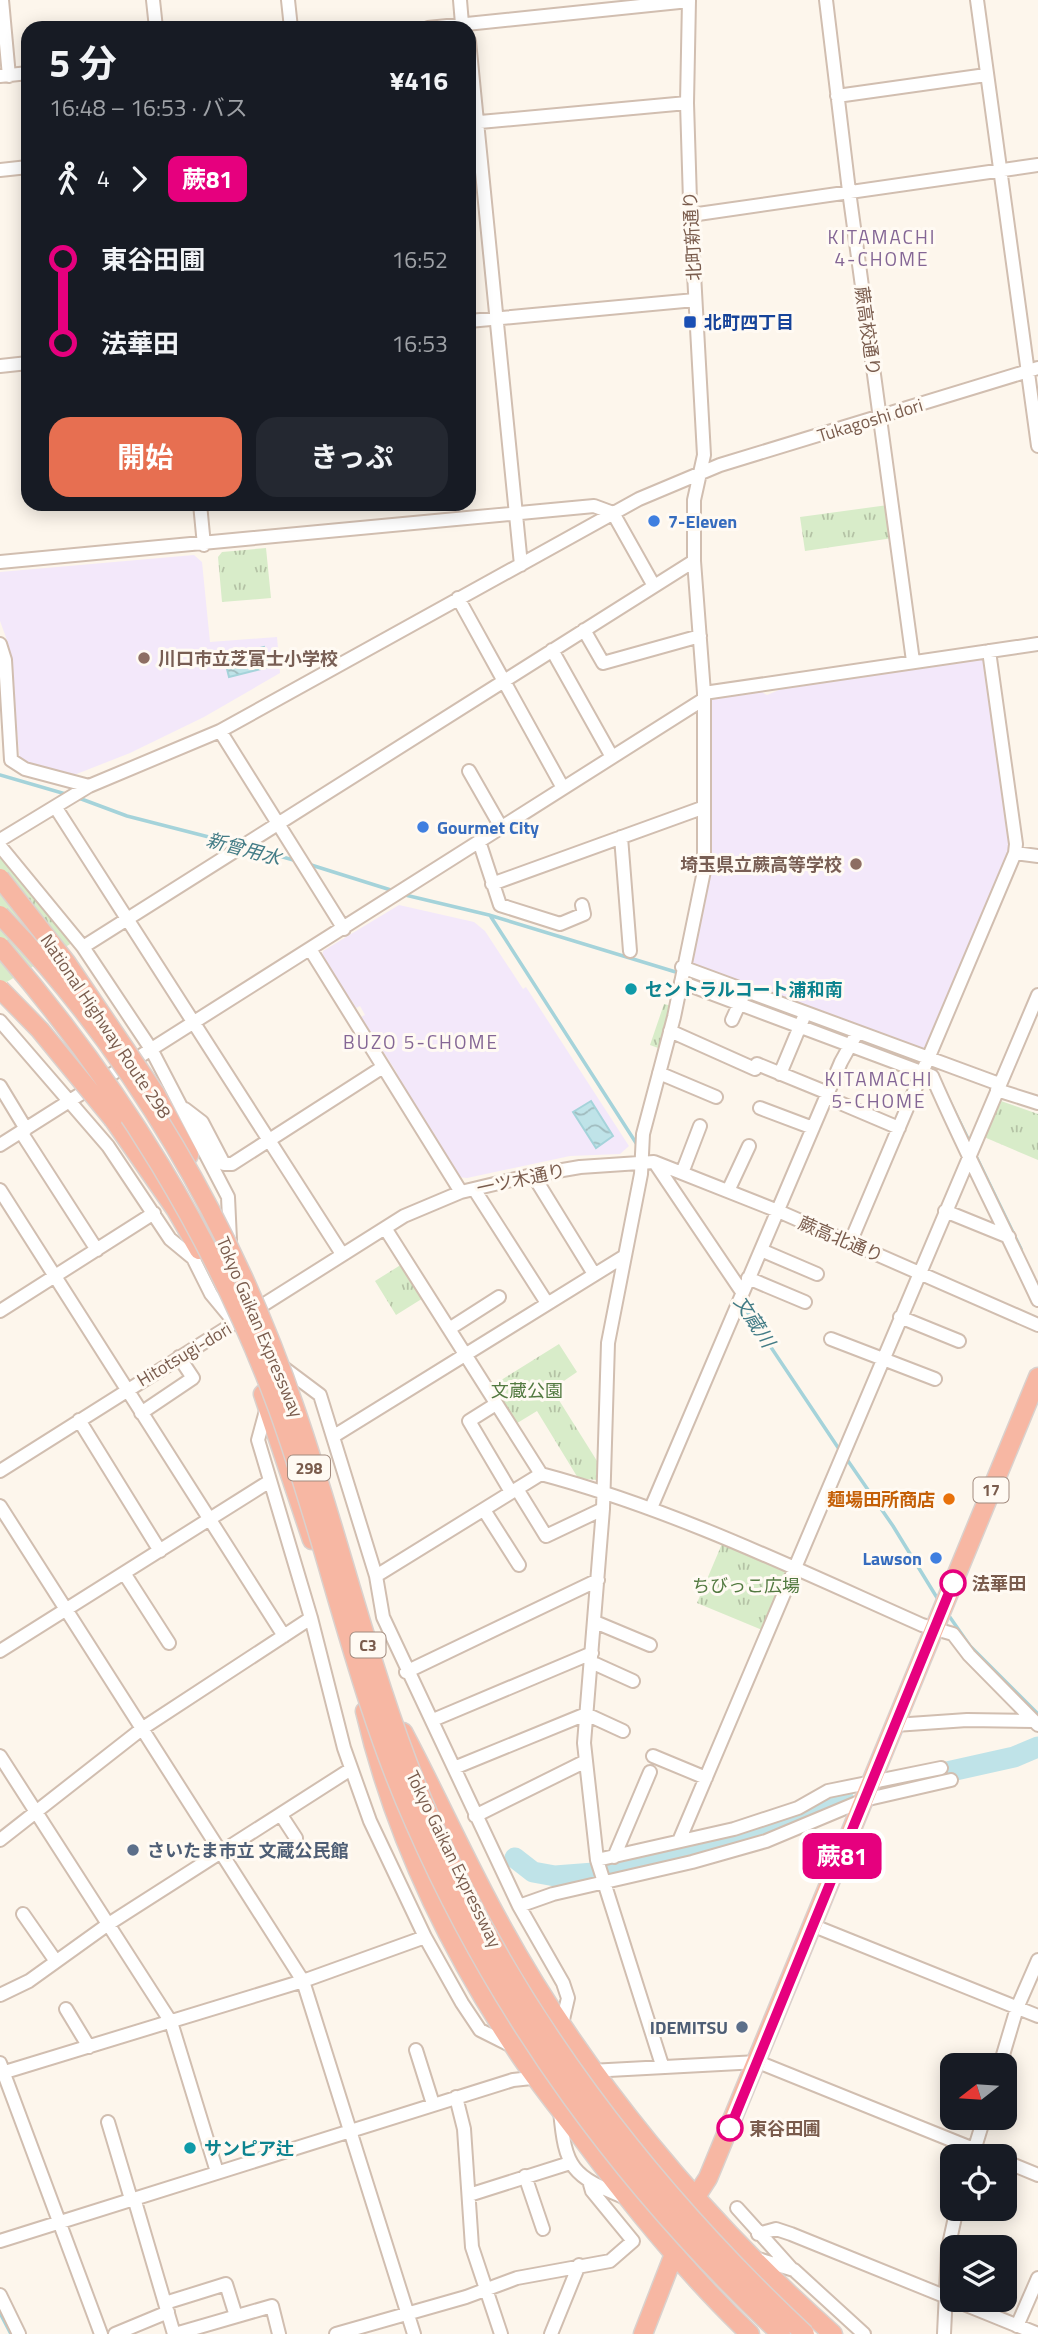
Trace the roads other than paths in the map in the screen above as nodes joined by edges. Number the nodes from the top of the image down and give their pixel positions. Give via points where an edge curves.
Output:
1 (2, 0) edge
2 (153, 0) edge
3 (288, 0) edge
4 (460, 0) edge
5 (826, 0) edge
6 (977, 0) edge
7 (689, 1) edge
8 (155, 21) edge
9 (290, 21) edge
10 (465, 21) edge
11 (476, 24) edge
12 (986, 75) junction
13 (5, 76) edge
14 (837, 96) junction
15 (687, 103) junction
16 (476, 123) edge
17 (476, 148) edge
18 (1038, 165) edge
19 (21, 168) edge
20 (0, 170) edge
21 (999, 171) junction
22 (849, 191) junction
23 (691, 215) junction
24 (695, 300) junction
25 (496, 318) junction
26 (476, 320) edge
27 (21, 364) edge
28 (0, 366) edge
29 (1033, 370) edge
30 (879, 416) junction
31 (1038, 446) edge
32 (702, 472) junction
33 (201, 511) edge
34 (514, 513) junction
35 (613, 513) junction
36 (204, 545) junction
37 (694, 561) junction
38 (0, 562) edge
39 (520, 565) junction
40 (654, 586) junction
41 (458, 598) junction
42 (584, 630) junction
43 (700, 636) junction
44 (0, 644) edge
45 (1038, 644) edge
46 (552, 650) junction
47 (989, 651) junction
48 (913, 661) junction
49 (503, 682) junction
50 (704, 696) junction
51 (220, 731) junction
52 (612, 757) junction
53 (468, 771) dead end
54 (563, 788) junction
55 (85, 789) junction
56 (61, 804) junction
57 (702, 808) junction
58 (279, 825) junction
59 (501, 827) junction
60 (621, 837) junction
61 (0, 840) edge
62 (479, 841) junction
63 (0, 846) edge
64 (1015, 853) junction
65 (1038, 856) edge
66 (0, 878) edge
67 (492, 884) junction
68 (582, 905) dead end
69 (0, 915) edge
70 (128, 919) junction
71 (344, 929) junction
72 (0, 946) edge
73 (83, 947) junction
74 (310, 950) junction
75 (630, 951) dead end
76 (682, 974) junction
77 (0, 979) edge
78 (0, 989) edge
79 (1038, 995) edge
80 (742, 997) junction
81 (732, 1020) dead end
82 (803, 1020) junction
83 (0, 1021) edge
84 (194, 1022) junction
85 (40, 1030) junction
86 (670, 1031) junction
87 (854, 1039) junction
88 (151, 1049) junction
89 (925, 1065) junction
90 (383, 1067) junction
91 (659, 1073) junction
92 (780, 1074) junction
93 (0, 1086) edge
94 (998, 1087) junction
95 (827, 1095) junction
96 (716, 1097) dead end
97 (70, 1101) junction
98 (1038, 1103) edge
99 (182, 1107) junction
100 (760, 1108) dead end
101 (700, 1126) dead end
102 (813, 1128) junction
103 (898, 1128) junction
104 (24, 1130) junction
105 (270, 1139) junction
106 (0, 1145) edge
107 (748, 1146) dead end
108 (969, 1156) junction
109 (647, 1162) junction
110 (682, 1173) junction
111 (533, 1175) junction
112 (0, 1190) edge
113 (468, 1191) junction
114 (728, 1191) junction
115 (945, 1211) junction
116 (778, 1212) junction
117 (154, 1213) junction
118 (385, 1228) junction
119 (1009, 1237) junction
120 (230, 1240) junction
121 (850, 1243) junction
122 (97, 1250) junction
123 (761, 1250) junction
124 (342, 1254) junction
125 (623, 1257) junction
126 (918, 1272) junction
127 (594, 1274) junction
128 (817, 1274) dead end
129 (56, 1277) junction
130 (748, 1278) junction
131 (742, 1293) junction
132 (499, 1297) dead end
133 (1038, 1300) edge
134 (804, 1302) dead end
135 (547, 1303) junction
136 (258, 1308) junction
137 (0, 1311) edge
138 (900, 1317) junction
139 (234, 1323) junction
140 (1038, 1325) edge
141 (449, 1329) junction
142 (831, 1339) dead end
143 (959, 1341) dead end
144 (465, 1355) junction
145 (179, 1357) junction
146 (882, 1359) junction
147 (277, 1363) junction
148 (1038, 1377) edge
149 (935, 1379) dead end
150 (126, 1390) junction
151 (267, 1405) junction
152 (496, 1405) junction
153 (141, 1413) junction
154 (1031, 1414) edge
155 (79, 1420) junction
156 (334, 1436) junction
157 (0, 1471) edge
158 (541, 1474) junction
159 (270, 1481) junction
160 (603, 1490) junction
161 (514, 1491) junction
162 (0, 1506) edge
163 (651, 1508) junction
164 (603, 1509) junction
165 (484, 1510) junction
166 (209, 1520) junction
167 (160, 1550) junction
168 (519, 1565) dead end
169 (794, 1568) junction
170 (124, 1573) junction
171 (376, 1576) junction
172 (598, 1580) junction
173 (66, 1610) junction
174 (940, 1614) junction
175 (312, 1619) junction
176 (594, 1622) junction
177 (284, 1636) junction
178 (169, 1643) dead end
179 (650, 1645) dead end
180 (0, 1651) edge
181 (591, 1658) junction
182 (407, 1672) junction
183 (633, 1681) dead end
184 (377, 1688) junction
185 (362, 1698) junction
186 (586, 1714) junction
187 (433, 1720) junction
188 (1036, 1723) edge
189 (895, 1725) junction
190 (143, 1728) junction
191 (624, 1731) dead end
192 (0, 1756) edge
193 (653, 1756) dead end
194 (586, 1762) junction
195 (454, 1768) junction
196 (941, 1768) dead end
197 (352, 1769) junction
198 (650, 1772) dead end
199 (706, 1778) junction
200 (951, 1780) dead end
201 (872, 1783) junction
202 (864, 1800) junction
203 (37, 1811) junction
204 (281, 1815) junction
205 (475, 1816) junction
206 (296, 1838) dead end
207 (0, 1840) edge
208 (679, 1841) junction
209 (222, 1852) junction
210 (614, 1857) junction
211 (597, 1860) junction
212 (607, 1882) junction
213 (519, 1906) junction
214 (23, 1914) dead end
215 (107, 1925) junction
216 (814, 1926) junction
217 (425, 1937) junction
218 (1038, 1960) edge
219 (55, 1961) junction
220 (303, 1981) junction
221 (0, 1995) edge
222 (1017, 2008) junction
223 (66, 2010) dead end
224 (1038, 2017) edge
225 (171, 2022) junction
226 (562, 2024) junction
227 (89, 2047) junction
228 (514, 2047) junction
229 (416, 2050) dead end
230 (1004, 2053) edge
231 (758, 2062) junction
232 (662, 2065) junction
233 (3, 2068) edge
234 (596, 2070) junction
235 (535, 2078) junction
236 (456, 2097) junction
237 (433, 2104) junction
238 (560, 2109) junction
239 (108, 2122) dead end
240 (350, 2129) junction
241 (954, 2144) edge
242 (570, 2163) junction
243 (1017, 2166) edge
244 (216, 2172) junction
245 (1038, 2175) edge
246 (525, 2176) junction
247 (590, 2184) junction
248 (469, 2195) junction
249 (697, 2195) junction
250 (626, 2198) junction
251 (132, 2199) junction
252 (737, 2208) dead end
253 (58, 2222) junction
254 (543, 2229) dead end
255 (758, 2234) junction
256 (0, 2241) edge
257 (674, 2252) junction
258 (754, 2258) junction
259 (579, 2265) junction
260 (794, 2270) junction
261 (1038, 2278) edge
262 (486, 2289) junction
263 (0, 2295) edge
264 (940, 2295) edge
265 (166, 2307) junction
266 (944, 2312) edge
267 (982, 2312) edge
268 (406, 2313) junction
269 (236, 2316) junction
270 (1017, 2326) junction
271 (342, 2333) edge
272 (748, 2333) edge
273 (19, 2334) edge
274 (101, 2334) edge
275 (115, 2334) edge
276 (175, 2334) edge
277 (279, 2334) edge
278 (414, 2334) edge
279 (501, 2334) edge
280 (551, 2334) edge
281 (643, 2334) edge
282 (780, 2334) edge
283 (805, 2334) edge
284 (833, 2334) edge
285 (864, 2334) edge
286 (944, 2334) edge
287 (1038, 2334) edge

1 - 13 street
2 - 8 street
3 - 9 street
4 - 10 street
5 - 14 street, 蕨高校通り
6 - 12 street
7 - 11 street
7 - 15 street, 北町新通り
12 - 14 street
12 - 21 street
14 - 22 street, 蕨高校通り
15 - 16 street
15 - 23 street, 北町新通り
17 - 25 street
18 - 21 street
19 - 20 street
21 - 22 street
21 - 29 street
22 - 23 street
22 - 30 street, 蕨高校通り
23 - 24 street, 北町新通り
24 - 25 street
24 - 32 street, 北町新通り
25 - 26 street
25 - 34 street
27 - 28 street
29 - 30 street, Tukagoshi dori
29 - 31 street
30 - 32 street, Tukagoshi dori
30 - 48 street, 蕨高校通り
32 - 35 street, Tukagoshi dori
32 - 37 street, 北町新通り via 694,500
33 - 36 street
34 - 35 street via 594,506
34 - 36 street
34 - 39 street
35 - 39 street, Tukagoshi dori
35 - 40 street
36 - 38 street
37 - 40 street
37 - 43 street, 北町新通り
39 - 41 street, Tukagoshi dori
40 - 42 street
41 - 49 street
41 - 51 street, Tukagoshi dori
42 - 43 street via 603,663
42 - 46 street
43 - 50 street, 北町新通り
44 - 55 street via 11,760
45 - 47 street
46 - 49 street
46 - 52 street
47 - 48 street
47 - 64 street
48 - 50 street
49 - 54 street
49 - 58 street
50 - 52 street
50 - 57 street, 北町新通り
51 - 55 street, Tukagoshi dori
51 - 58 street
52 - 54 street
53 - 59 street
54 - 59 street
55 - 56 street, Tukagoshi dori
56 - 61 street, Tukagoshi dori
56 - 70 street
57 - 60 street
57 - 76 street, 北町新通り via 704,871
58 - 70 street
58 - 71 street
59 - 62 street
60 - 67 street
60 - 75 street
62 - 67 street
62 - 71 street
63 - 73 street
64 - 65 street
64 - 89 street
66 - 120 highway, National Highway Route 298 / 298, bridge via 66,962 155,1093 208,1189
67 - 68 street via 500,905 560,924 584,914
69 - 283 highway, Tokyo Gaikan Expressway / C3, bridge via 118,1059 197,1188 240,1273 295,1406 408,1765 451,1862 499,1952 556,2046 624,2139 701,2231
70 - 73 street
70 - 84 street
71 - 74 street
72 - 282 highway, Tokyo Gaikan Expressway / C3, bridge via 101,1071 160,1163 224,1280 279,1412 392,1771 483,1961 541,2055 610,2150 690,2244
73 - 88 street
74 - 84 street
74 - 90 street
76 - 80 street
76 - 86 street, 北町新通り
77 - 85 highway, bridge
78 - 85 highway, National Highway Route 298 / 298, bridge
79 - 94 street
80 - 81 street
80 - 82 street
82 - 87 street
82 - 92 street
83 - 97 street
84 - 88 street
84 - 105 street
85 - 139 highway, National Highway Route 298 / 298, bridge via 113,1119 176,1210
86 - 91 street, 北町新通り
86 - 92 street
87 - 89 street
87 - 95 street
88 - 97 street
88 - 99 street
89 - 94 street
89 - 103 street
89 - 108 street
90 - 105 street
90 - 113 street
91 - 96 street
91 - 109 street, 北町新通り via 643,1142
92 - 95 street
93 - 104 street
94 - 98 street
94 - 108 street
95 - 102 street
95 - 103 street
97 - 104 street
97 - 117 street
99 - 105 street via 202,1122 224,1164 232,1164
99 - 120 street via 228,1197
100 - 102 street
101 - 110 street
102 - 116 street
103 - 121 street
104 - 106 street
104 - 122 street
105 - 124 street
107 - 114 street
108 - 115 street
108 - 119 street
109 - 110 street, 蕨高北通り
109 - 111 street, 一ツ木通り
109 - 125 street, 北町新通り
109 - 131 street
110 - 114 street, 蕨高北通り
111 - 113 street, 一ツ木通り
111 - 127 street
112 - 129 street
113 - 118 street, 一ツ木通り
113 - 135 street
114 - 116 street, 蕨高北通り
115 - 119 street
115 - 126 street
116 - 121 street, 蕨高北通り
116 - 123 street
117 - 122 street
117 - 139 street via 170,1239 193,1258 211,1294
118 - 124 street, Hitotsugi-dori
118 - 141 street
119 - 133 street
120 - 136 highway, National Highway Route 298 / 298
121 - 126 street, 蕨高北通り
122 - 129 street
123 - 128 street
123 - 130 street
124 - 136 street, Hitotsugi-dori
125 - 127 street
125 - 160 street, 北町新通り via 608,1343
126 - 138 street
126 - 140 street, 蕨高北通り
127 - 135 street
129 - 137 street
129 - 150 street
130 - 131 street
130 - 134 street
131 - 163 street
132 - 141 street
135 - 144 street
136 - 139 street, Hitotsugi-dori
136 - 147 highway, National Highway Route 298 / 298
138 - 143 street
138 - 146 street
139 - 145 street, Hitotsugi-dori
139 - 151 highway, National Highway Route 298 / 298
141 - 144 street
142 - 146 street
144 - 152 street
144 - 156 street
145 - 150 street, Hitotsugi-dori
145 - 153 street via 193,1378
146 - 149 street
146 - 169 street
147 - 156 street via 320,1395
147 - 184 highway, National Highway Route 298 / 298
148 - 154 highway, 17
150 - 153 street
150 - 155 street, Hitotsugi-dori
151 - 159 street via 258,1440
151 - 185 highway, National Highway Route 298 / 298
152 - 158 street
152 - 161 street via 470,1421
153 - 166 street
154 - 174 highway, 17
155 - 157 street, Hitotsugi-dori
155 - 167 street
156 - 171 street
158 - 160 street
158 - 161 street
159 - 166 street
159 - 175 street
160 - 163 street
160 - 164 street, 北町新通り
161 - 164 street via 546,1536
161 - 165 street
162 - 173 street
163 - 169 street
164 - 172 street, 北町新通り
165 - 168 street
165 - 171 street
166 - 167 street
166 - 177 street
167 - 170 street
169 - 174 street via 922,1625
169 - 199 street
170 - 173 street
170 - 178 street
171 - 182 street via 383,1617
172 - 176 street, 北町新通り
172 - 182 street
173 - 180 street
173 - 190 street
174 - 188 street via 969,1655
174 - 189 highway, 17
175 - 177 street
175 - 197 street
176 - 179 street
176 - 181 street, 北町新通り
177 - 190 street
181 - 183 street
181 - 186 street, 北町新通り
181 - 187 street
182 - 187 street
184 - 185 highway, National Highway Route 298 / 298 via 434,1854
184 - 226 highway via 501,1926
185 - 228 highway via 380,1776 414,1860 478,1988
186 - 191 street
186 - 194 street, 北町新通り
186 - 195 street
187 - 195 street
188 - 189 street via 967,1720
189 - 201 highway, 17
190 - 203 street
190 - 209 street
192 - 203 street
193 - 199 street
194 - 205 street
194 - 211 street, 北町新通り
195 - 205 street
196 - 201 street
197 - 204 street
197 - 217 street via 381,1845
198 - 210 street
199 - 208 street
200 - 202 street
201 - 202 highway, 17
201 - 208 street via 828,1791 798,1808
202 - 212 street via 766,1841
202 - 216 highway, 17
203 - 207 street
203 - 215 street
204 - 206 street
204 - 209 street
205 - 213 street
208 - 210 street
209 - 215 street
209 - 220 street
210 - 211 street
211 - 212 street, 北町新通り
212 - 213 street
212 - 232 street, 北町新通り
213 - 226 street via 564,1983 568,1998
214 - 219 street
215 - 219 street
215 - 225 street
216 - 222 street
216 - 231 highway, 17
217 - 220 street
217 - 228 street via 480,2030
218 - 222 street
219 - 221 street
220 - 225 street
220 - 240 street
222 - 224 street
222 - 230 street
223 - 227 street
225 - 227 street
225 - 244 street
226 - 234 highway
227 - 233 street
228 - 235 highway
229 - 237 street
231 - 232 street
231 - 241 street
231 - 249 highway, 17
232 - 234 street
233 - 253 street
234 - 235 street
234 - 249 highway via 626,2113
235 - 236 street
235 - 238 highway
236 - 237 street
236 - 248 street via 464,2129
237 - 240 street
238 - 242 street via 563,2146
238 - 250 highway
239 - 251 street
240 - 244 street
240 - 268 street
242 - 246 street
242 - 247 street
243 - 245 street
244 - 251 street
246 - 248 street
246 - 254 street
247 - 250 street
247 - 259 street via 633,2241 610,2261
248 - 262 street via 472,2248
249 - 257 highway, 17
249 - 258 highway
250 - 257 highway
251 - 253 street
251 - 265 street
252 - 255 street
253 - 256 street
253 - 274 street
255 - 260 street
255 - 264 street via 776,2229
257 - 272 highway
257 - 281 highway, 17
258 - 260 street
258 - 284 highway
259 - 262 street via 517,2277
259 - 280 street
260 - 285 street
261 - 270 street
262 - 268 street
262 - 279 street
263 - 273 street
265 - 269 street via 226,2284
265 - 275 street
265 - 276 street
266 - 286 street
267 - 270 street
268 - 271 street
268 - 278 street
269 - 276 street
269 - 277 street via 272,2306
270 - 287 street

